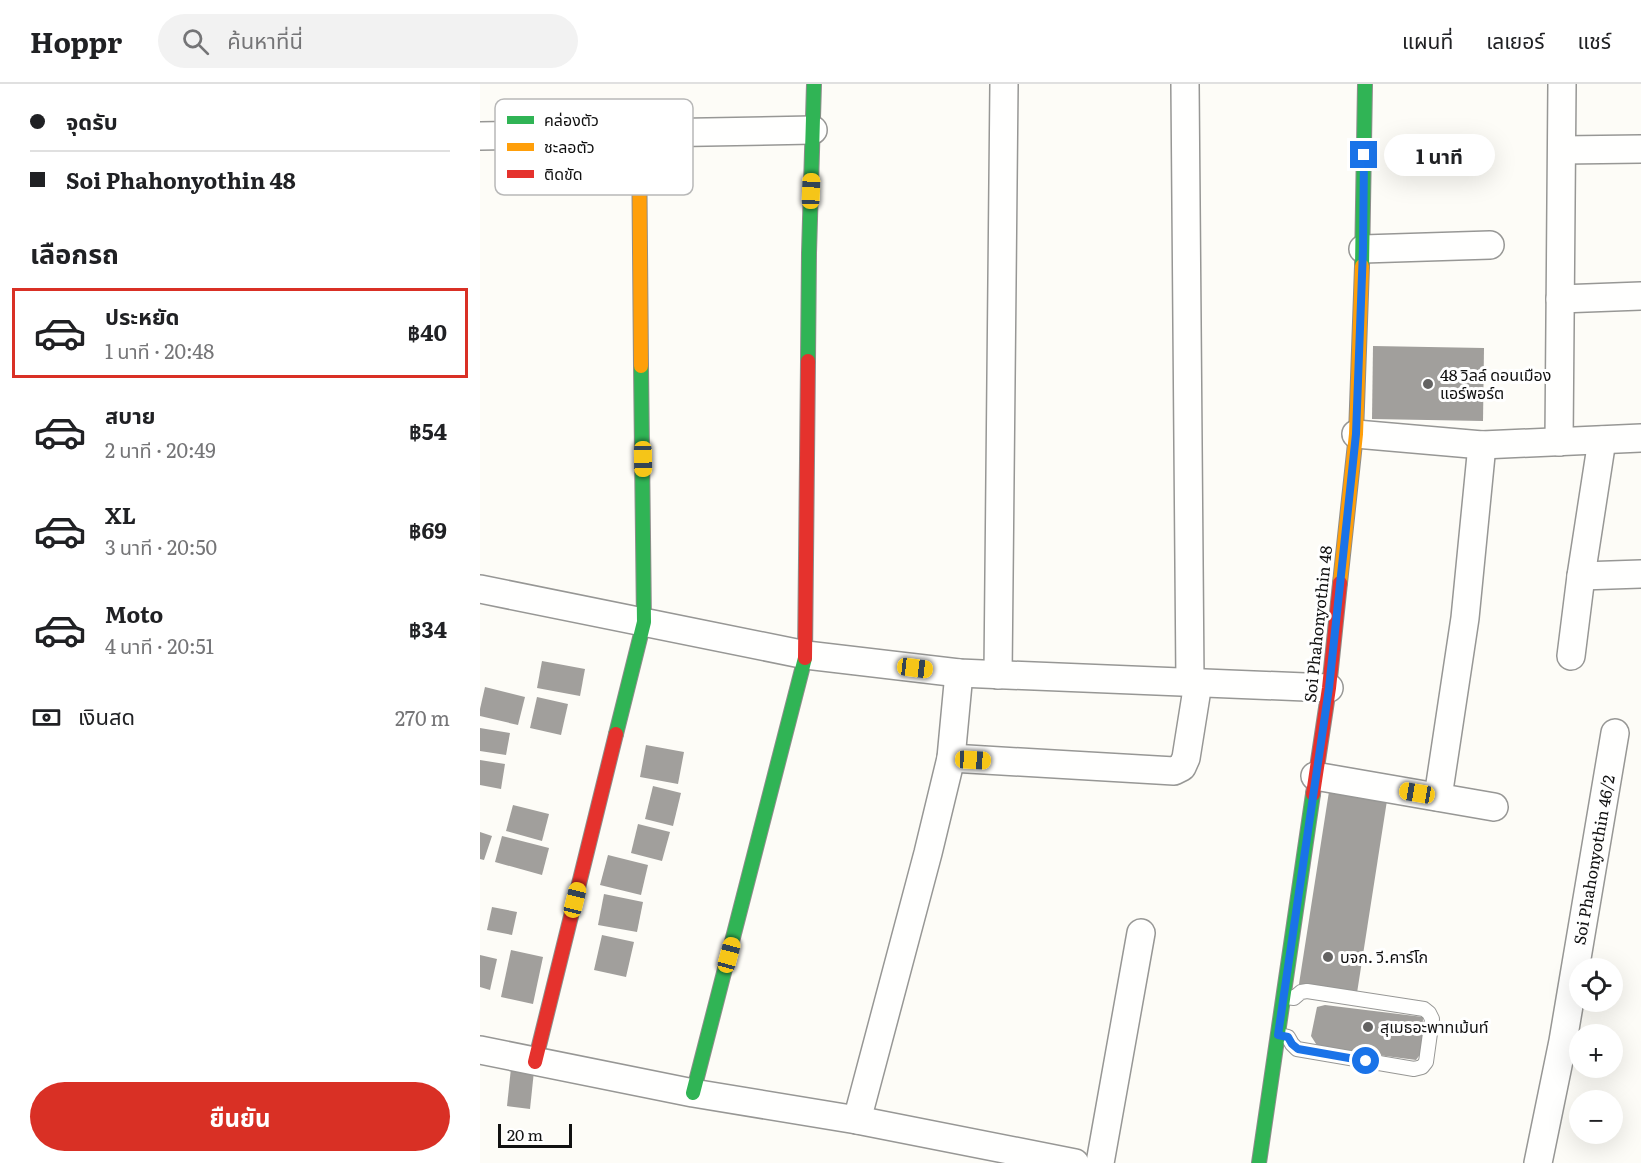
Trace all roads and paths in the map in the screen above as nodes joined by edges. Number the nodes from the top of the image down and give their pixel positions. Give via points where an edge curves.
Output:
1 (814, 84) edge
2 (1004, 84) edge
3 (1185, 84) edge
4 (1365, 84) edge
5 (1562, 84) edge
6 (813, 129) junction
7 (693, 132) edge
8 (480, 136) edge
9 (495, 136) edge
10 (1641, 149) edge
11 (1562, 150) junction
12 (640, 195) edge
13 (1491, 245) dead end
14 (1363, 249) junction
15 (1641, 296) edge
16 (1560, 299) junction
17 (1356, 434) junction
18 (1641, 438) edge
19 (1602, 440) junction
20 (1559, 442) junction
21 (1482, 445) junction
22 (1641, 574) edge
23 (1581, 576) junction
24 (480, 589) edge
25 (645, 622) junction
26 (806, 654) junction
27 (1571, 656) dead end
28 (959, 673) junction
29 (998, 675) junction
30 (1194, 683) junction
31 (1329, 688) junction
32 (1615, 733) dead end
33 (951, 758) junction
34 (1315, 776) junction
35 (1438, 797) junction
36 (1494, 807) dead end
37 (1141, 933) dead end
38 (1284, 997) junction
39 (1278, 1035) junction
40 (480, 1050) edge
41 (535, 1062) junction
42 (693, 1093) junction
43 (857, 1120) junction
44 (1029, 1159) edge
45 (1075, 1163) edge
46 (1100, 1163) edge
47 (1259, 1163) edge
48 (1538, 1163) edge

1 - 6 street
2 - 29 street
3 - 30 street
4 - 14 street, Soi Phahonyothin 48
5 - 11 street
6 - 7 street
6 - 26 street
8 - 9 street
10 - 11 street
11 - 16 street
12 - 25 street
13 - 14 street
14 - 17 street, Soi Phahonyothin 48
15 - 16 street
16 - 20 street
17 - 21 street
17 - 31 street, Soi Phahonyothin 48
18 - 19 street
19 - 20 street
19 - 23 street
20 - 21 street
21 - 35 street via 1465,618
22 - 23 street
23 - 27 street
24 - 25 street
25 - 26 street
25 - 41 street
26 - 28 street
26 - 42 street
28 - 29 street
28 - 33 street
29 - 30 street
30 - 31 street
30 - 33 street via 1186,758 1182,767 1174,771
31 - 34 street, Soi Phahonyothin 48
32 - 48 street, Soi Phahonyothin 46/2 via 1563,1041
33 - 43 street
34 - 35 street
34 - 38 street, Soi Phahonyothin 48
35 - 36 street
37 - 46 street
38 - 39 street, Soi Phahonyothin 48
38 - 39 lane via 1292,998 1306,991 1424,1009 1432,1019 1429,1041 1425,1064 1414,1070 1298,1049 1288,1037
39 - 47 street, Soi Phahonyothin 48
40 - 41 street
41 - 42 street
42 - 43 street
43 - 44 street
44 - 45 street

